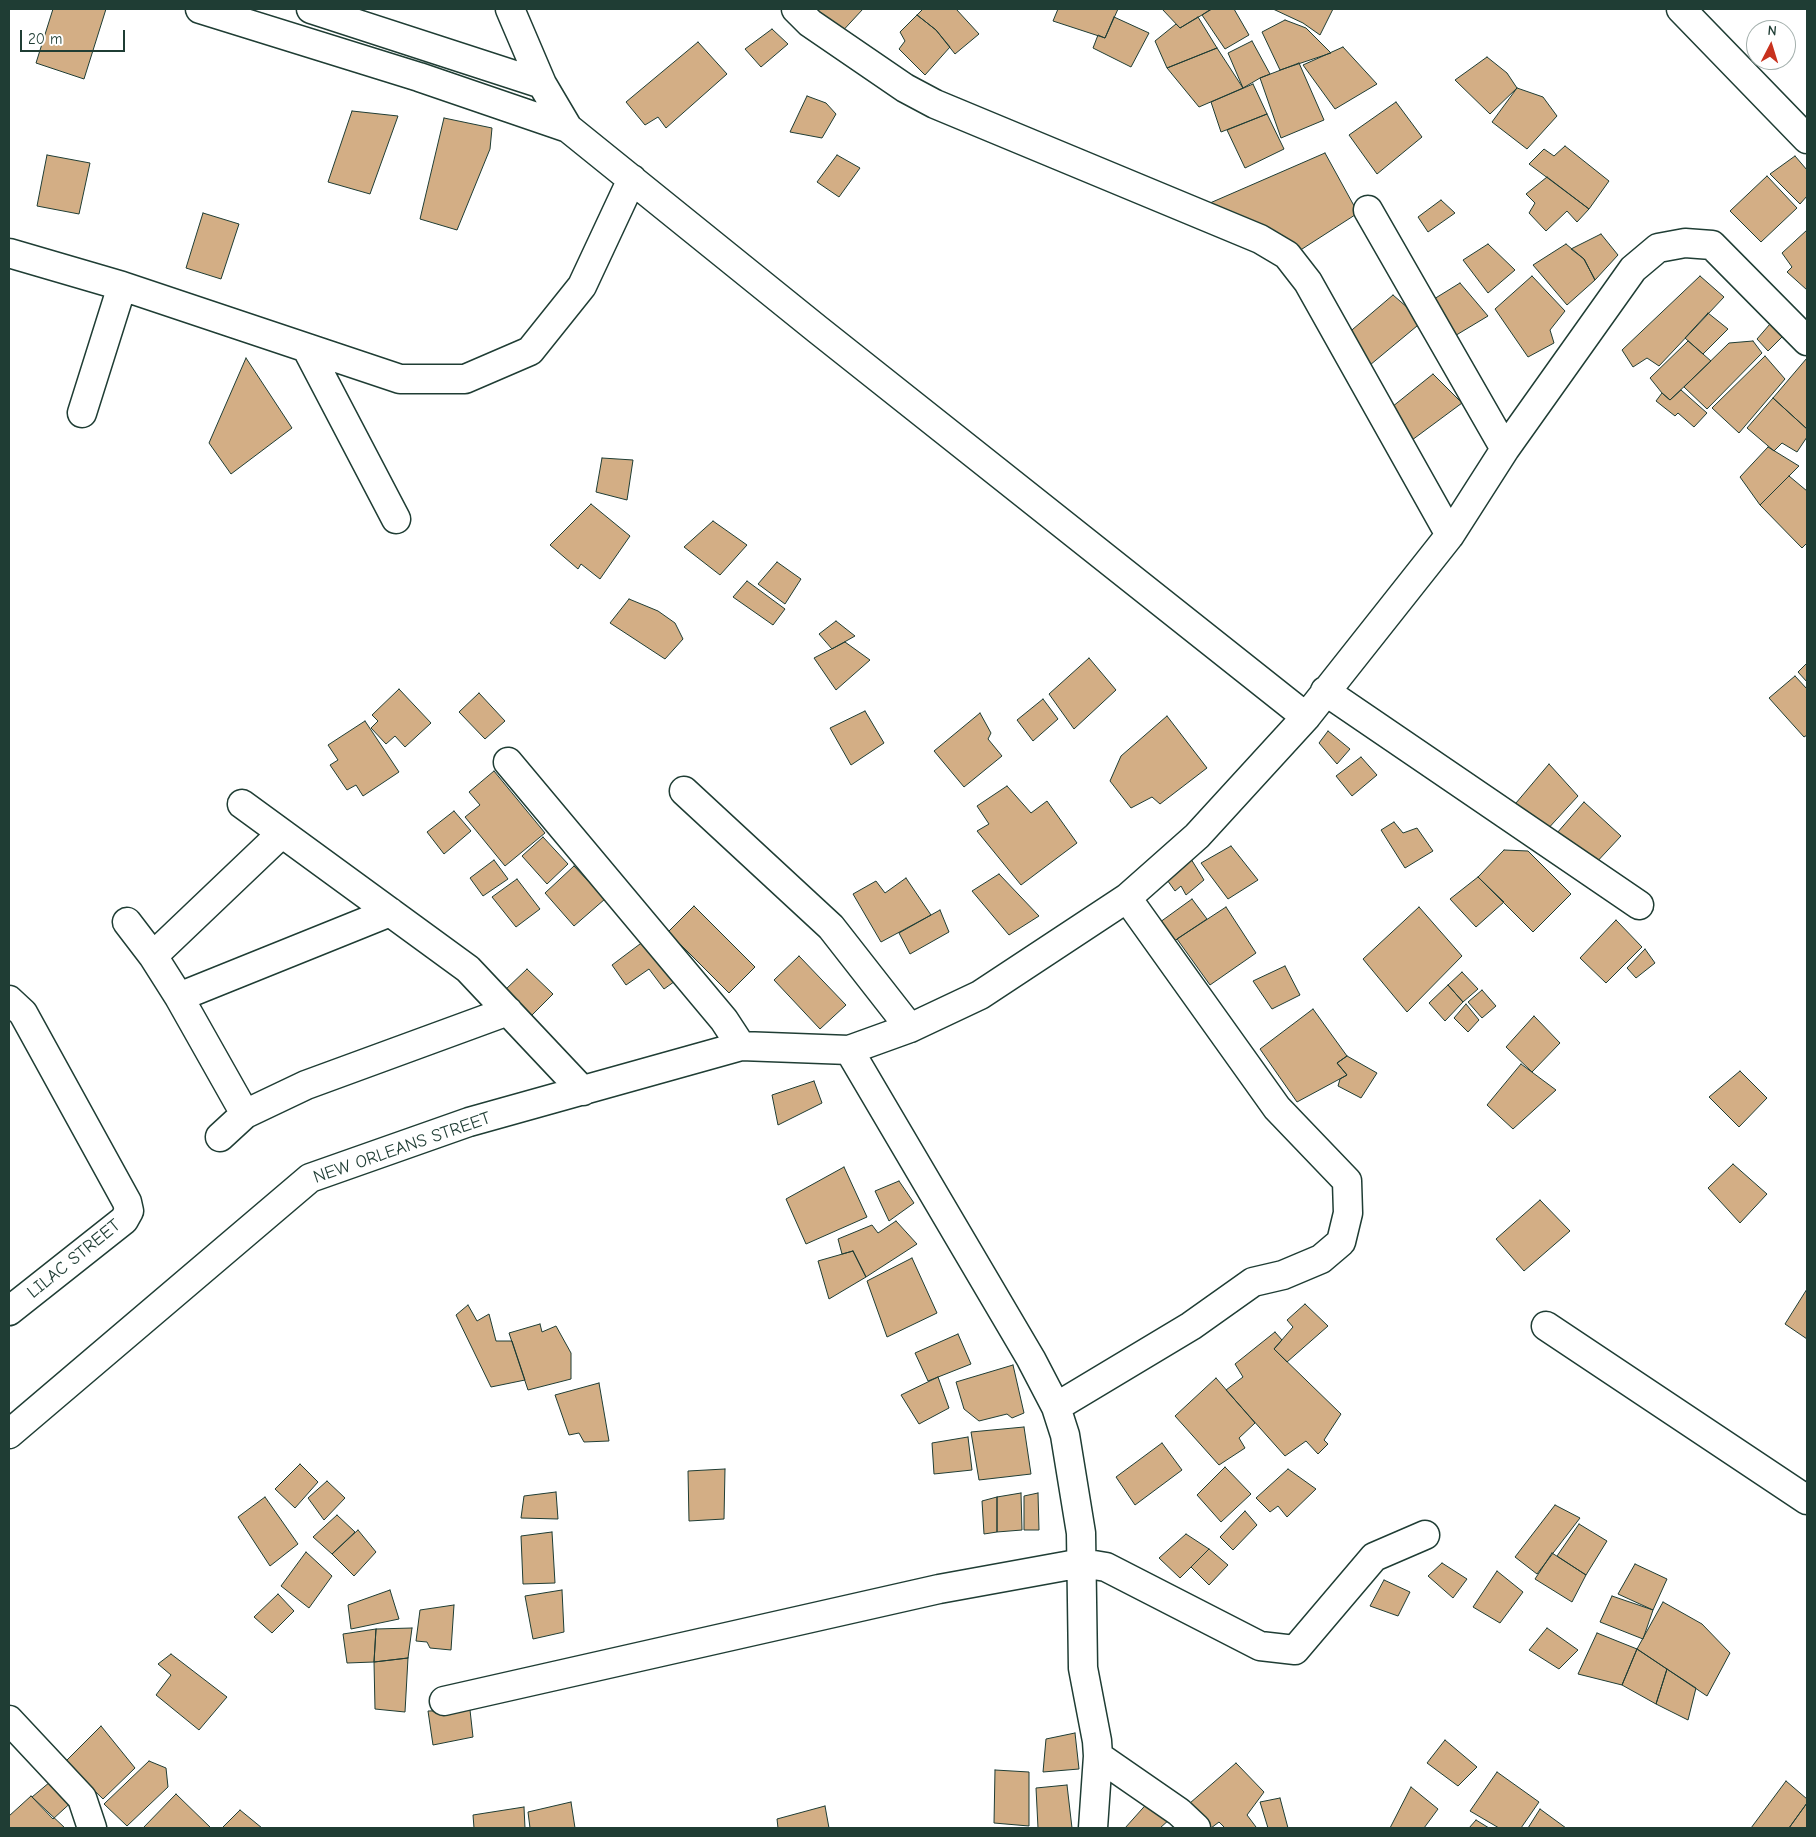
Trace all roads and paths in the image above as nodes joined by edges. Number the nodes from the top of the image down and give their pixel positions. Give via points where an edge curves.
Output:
1 (200, 9) edge
2 (310, 9) edge
3 (510, 9) edge
4 (796, 9) edge
5 (1681, 9) edge
6 (542, 84) junction
7 (568, 128) junction
8 (1807, 139) edge
9 (632, 179) junction
10 (1368, 210) dead end
11 (9, 253) edge
12 (122, 286) junction
13 (1807, 341) edge
14 (307, 349) junction
15 (82, 413) dead end
16 (1505, 449) junction
17 (396, 519) dead end
18 (1450, 535) junction
19 (1325, 691) junction
20 (1306, 716) junction
21 (508, 762) dead end
22 (684, 791) dead end
23 (242, 804) dead end
24 (281, 834) junction
25 (1127, 898) junction
26 (1639, 906) dead end
27 (390, 912) junction
28 (127, 922) dead end
29 (153, 956) junction
30 (180, 997) junction
31 (9, 1000) edge
32 (508, 1012) junction
33 (910, 1028) junction
34 (741, 1046) junction
35 (849, 1050) junction
36 (583, 1091) junction
37 (244, 1114) junction
38 (220, 1137) dead end
39 (9, 1311) edge
40 (1546, 1326) dead end
41 (1056, 1407) junction
42 (9, 1434) edge
43 (1807, 1500) edge
44 (1425, 1535) dead end
45 (1082, 1563) junction
46 (444, 1700) dead end
47 (9, 1720) edge
48 (1098, 1756) junction
49 (92, 1828) edge
50 (1093, 1828) edge
51 (1196, 1828) edge

1 - 7 street via 419,77
2 - 6 street
3 - 6 street
4 - 18 street via 810,23 881,72 935,104 1260,239 1287,255 1308,282
5 - 8 street
6 - 7 street
7 - 9 street
9 - 14 street via 582,286 530,351 465,379 400,379
9 - 20 street
10 - 16 street
11 - 12 street
12 - 14 street
12 - 15 street
13 - 16 street via 1712,245 1685,243 1658,248 1633,269
14 - 17 street
16 - 18 street
18 - 19 street
19 - 20 street
19 - 26 street
20 - 25 street via 1196,836
21 - 34 street via 724,1020
22 - 33 street via 831,927
23 - 24 street
24 - 27 street
24 - 29 street
25 - 33 street via 980,995
25 - 41 street via 1276,1108 1347,1181 1348,1213 1341,1242 1321,1259 1283,1275 1253,1282 1191,1326
27 - 30 street
27 - 32 street via 468,969
28 - 29 street
29 - 30 street
30 - 37 street
31 - 39 street, LILAC STREET via 23,1013 129,1211 124,1220
32 - 36 street
32 - 37 street via 306,1085
33 - 35 street
34 - 35 street, NEW ORLEANS STREET
34 - 36 street, NEW ORLEANS STREET
35 - 41 street via 1032,1359
36 - 42 street, NEW ORLEANS STREET via 469,1122 310,1178
37 - 38 street
40 - 43 street
41 - 45 street via 1076,1492
44 - 45 street via 1374,1557 1295,1650 1260,1646 1106,1566
45 - 46 street via 940,1589
45 - 48 street via 1083,1668
47 - 49 street via 82,1798
48 - 50 street
48 - 51 street via 1179,1812

